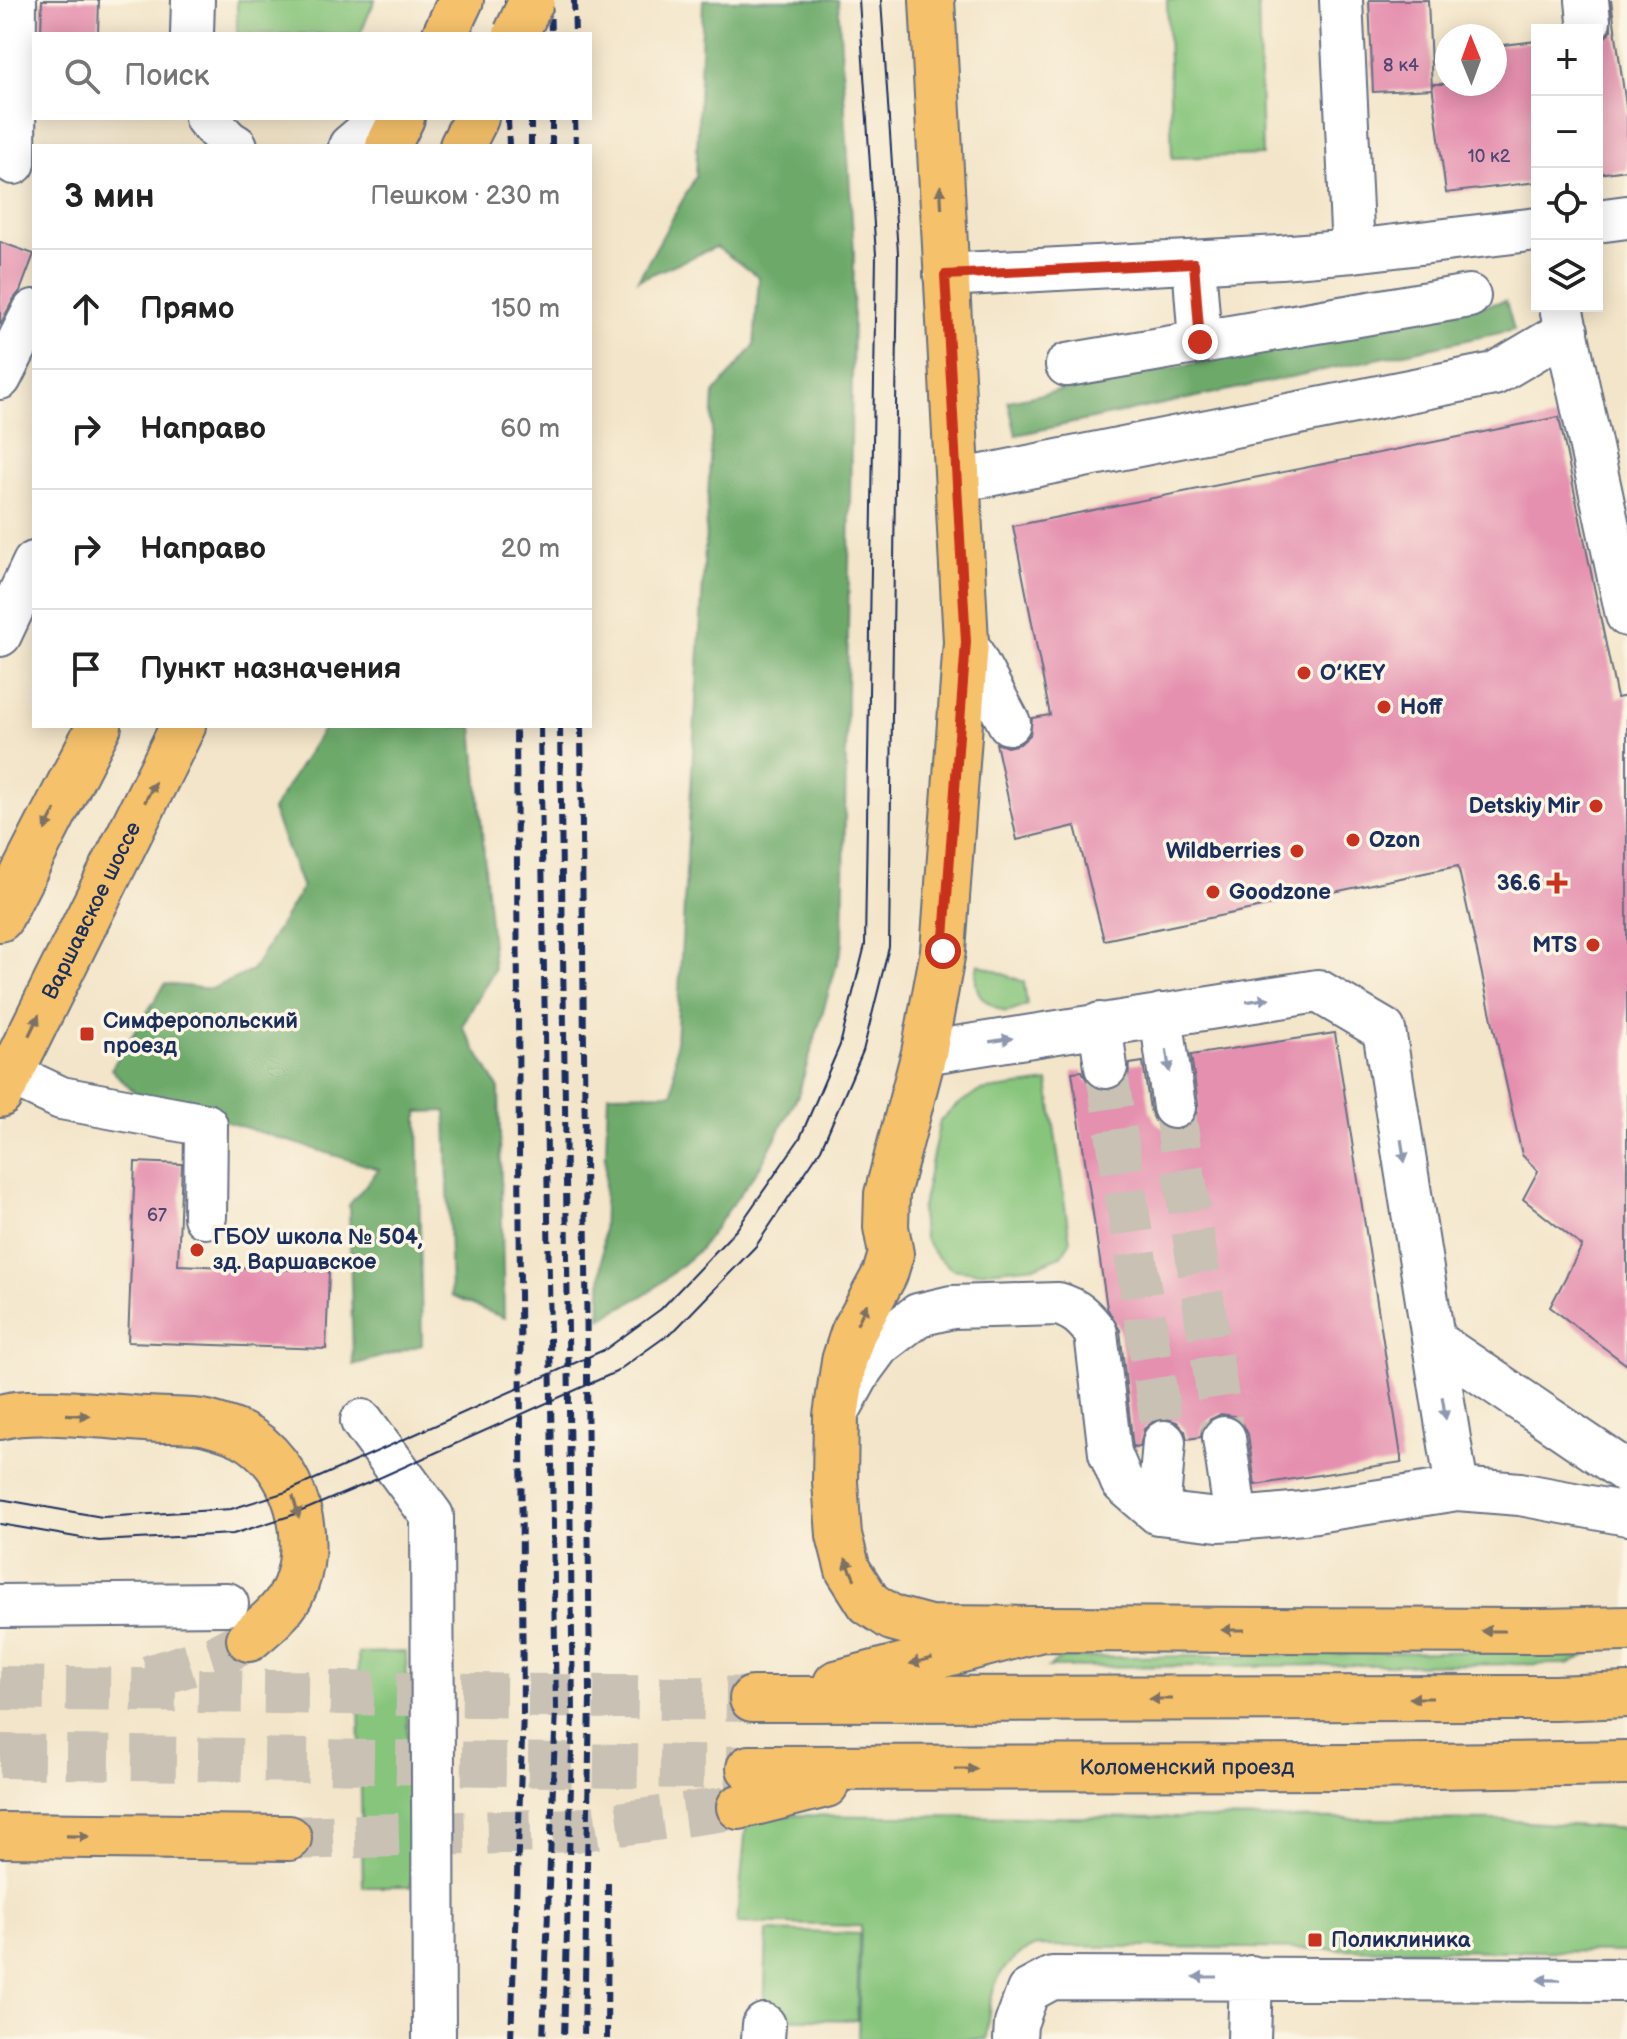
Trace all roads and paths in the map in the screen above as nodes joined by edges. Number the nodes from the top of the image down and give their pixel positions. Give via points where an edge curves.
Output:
1 (15, 0) edge
2 (193, 0) edge
3 (461, 0) edge
4 (532, 0) edge
5 (932, 0) edge
6 (1341, 0) edge
7 (192, 32) edge
8 (446, 32) edge
9 (517, 32) edge
10 (193, 120) edge
11 (208, 120) edge
12 (381, 120) edge
13 (401, 120) edge
14 (199, 144) edge
15 (233, 144) edge
16 (352, 144) edge
17 (389, 144) edge
18 (16, 164) edge
19 (1627, 217) edge
20 (1603, 220) edge
21 (1531, 230) edge
22 (1353, 251) junction
23 (1194, 263) junction
24 (945, 275) junction
25 (1469, 296) dead end
26 (32, 315) edge
27 (1564, 318) edge
28 (1200, 342) junction
29 (1067, 365) dead end
30 (0, 378) edge
31 (958, 481) junction
32 (32, 567) edge
33 (1627, 615) edge
34 (0, 635) edge
35 (966, 642) junction
36 (1009, 723) dead end
37 (98, 728) edge
38 (182, 728) edge
39 (0, 919) edge
40 (1161, 1015) junction
41 (1100, 1024) junction
42 (924, 1053) junction
43 (1106, 1067) tunnel mouth
44 (5, 1084) edge
45 (1174, 1107) tunnel mouth
46 (205, 1217) dead end
47 (891, 1254) junction
48 (952, 1307) junction
49 (1434, 1341) junction
50 (836, 1416) junction
51 (0, 1417) edge
52 (362, 1421) dead end
53 (1224, 1438) tunnel mouth
54 (1164, 1442) tunnel mouth
55 (1627, 1472) edge
56 (1457, 1489) junction
57 (1158, 1513) junction
58 (1627, 1514) edge
59 (1236, 1519) junction
60 (0, 1606) edge
61 (238, 1621) joint
62 (1042, 1629) junction
63 (1627, 1629) edge
64 (1542, 1631) junction
65 (1627, 1636) edge
66 (1627, 1695) edge
67 (1627, 1763) edge
68 (1360, 1767) junction
69 (744, 1788) tunnel mouth
70 (1627, 1791) edge
71 (0, 1835) edge
72 (289, 1838) tunnel mouth
73 (1251, 1977) junction
74 (1627, 1980) edge
75 (434, 2039) edge
76 (1015, 2039) edge
77 (1249, 2039) edge

1 - 18 street
2 - 7 street
3 - 8 main road
4 - 9 main road, bridge
24 -> 5 main road
6 - 22 street
10 - 14 street
11 - 15 street
12 - 16 street
13 - 17 main road
19 - 20 street
21 - 22 street
22 - 23 street
23 - 24 street
23 - 28 street
24 - 31 main road
25 - 28 street
26 - 30 street
27 - 31 street via 1494,374
27 - 33 street
28 - 29 street
31 - 35 main road
32 - 34 street
35 - 36 street
35 - 42 main road via 943,951
37 -> 39 main road
44 -> 38 main road, Варшавское шоссе
40 - 41 street
40 -> 45 street
40 -> 49 street via 1318,991 1384,1030
42 -> 41 street
41 - 43 street
42 - 47 main road via 887,1194
44 - 46 street via 206,1125
47 - 48 street via 911,1291
50 -> 47 main road via 853,1333
48 - 50 street via 918,1315 879,1345
48 - 57 street via 1058,1304 1085,1318 1096,1333 1110,1453 1122,1482
49 - 55 street
49 -> 56 street
62 -> 50 main road via 929,1628 892,1618 869,1603 848,1570 839,1535
51 -> 61 main road via 40,1413 205,1423 243,1435 266,1454 288,1481 300,1516 302,1562 290,1595 273,1618
52 - 75 street via 432,1516
53 - 59 street
54 - 57 street
56 - 58 street via 1520,1494
56 - 59 street
57 - 59 street
60 - 61 street
64 -> 62 main road
62 - 66 main road via 763,1699
63 - 64 main road
64 - 65 main road
67 - 68 main road, Коломенский проезд
69 -> 68 main road, Коломенский проезд via 888,1769
68 - 70 main road
71 -> 72 main road
74 -> 73 street
73 -> 76 street via 1052,1978 1028,1991
73 - 77 street

